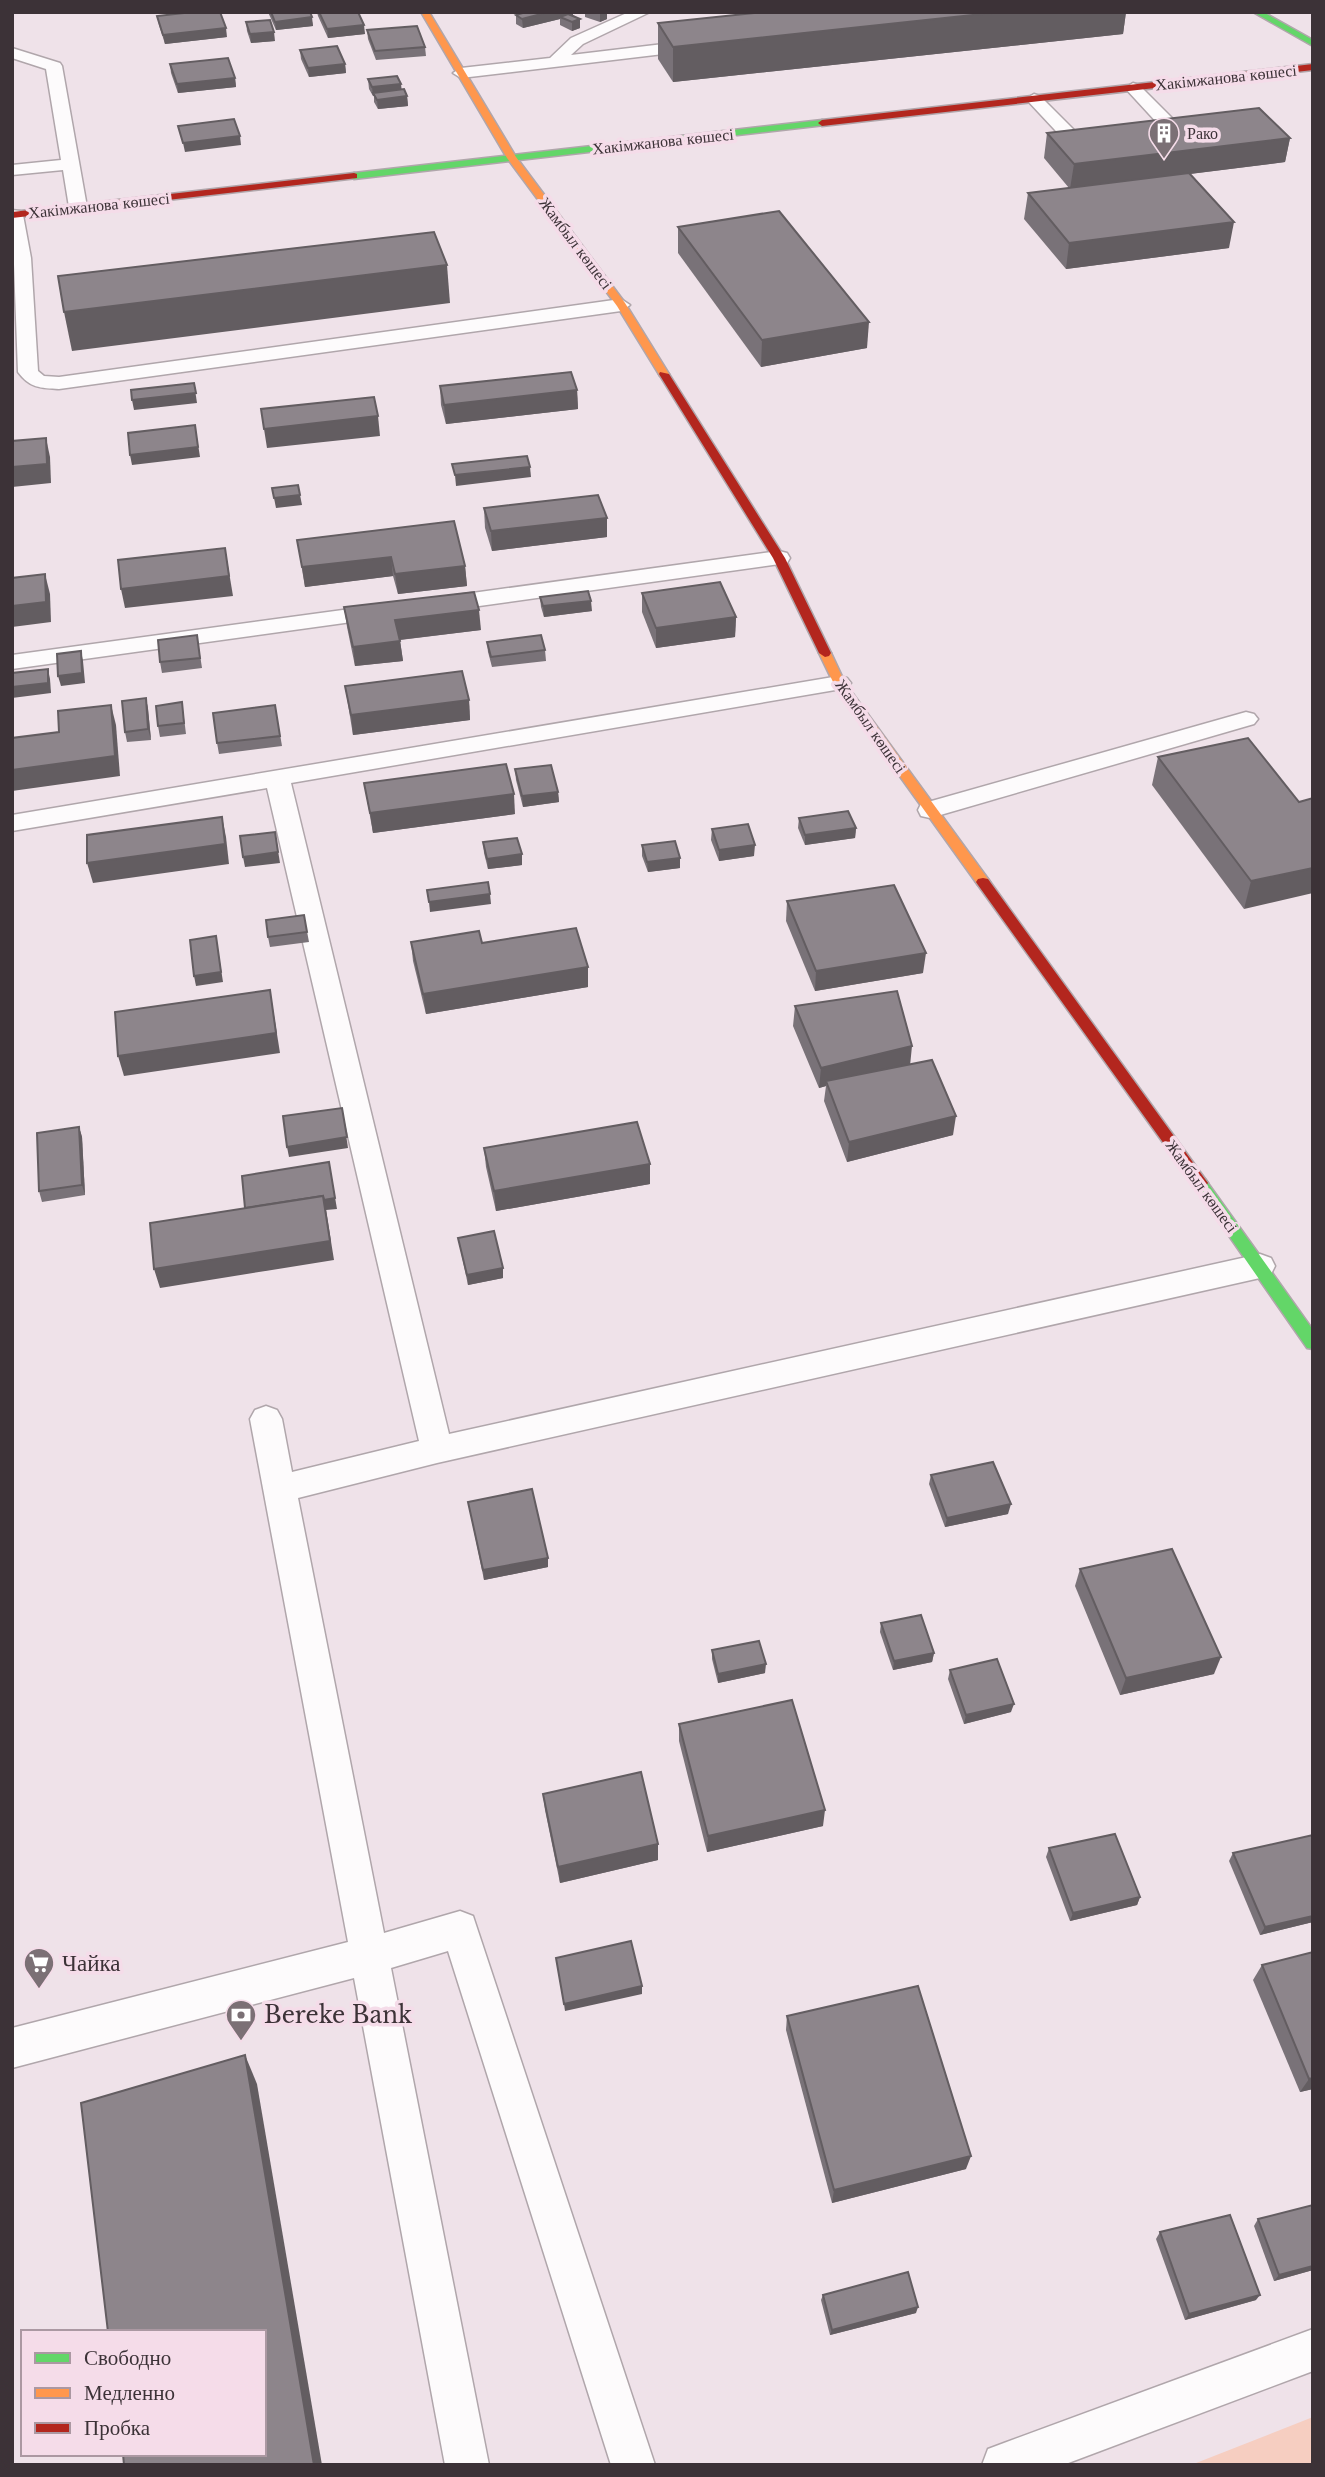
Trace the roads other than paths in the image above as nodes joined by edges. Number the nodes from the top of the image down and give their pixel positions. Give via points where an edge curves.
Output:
1 (425, 12) edge
2 (642, 12) edge
3 (1257, 12) edge
4 (718, 42) edge
5 (1313, 44) edge
6 (12, 53) edge
7 (555, 62) junction
8 (1313, 67) edge
9 (461, 73) junction
10 (1133, 88) junction
11 (1034, 99) junction
12 (512, 158) junction
13 (71, 164) junction
14 (12, 170) edge
15 (78, 207) junction
16 (13, 215) edge
17 (17, 259) edge
18 (621, 305) junction
19 (779, 558) junction
20 (12, 662) edge
21 (839, 683) junction
22 (1246, 719) dead end
23 (277, 778) junction
24 (930, 810) junction
25 (12, 823) edge
26 (1260, 1266) junction
27 (1313, 1343) edge
28 (266, 1419) dead end
29 (437, 1450) junction
30 (280, 1489) junction
31 (370, 1955) junction
32 (12, 2048) edge
33 (1313, 2350) edge
34 (467, 2465) edge
35 (633, 2465) edge
36 (1004, 2465) edge

1 - 9 street, Жамбыл көшесі
2 - 7 lane via 578,41
3 - 5 street
4 - 7 lane
6 - 13 lane via 54,66
7 - 9 lane
8 - 10 street, Хакімжанова көшесі
9 - 12 street, Жамбыл көшесі
10 - 11 street, Хакімжанова көшесі
10 - 11 lane via 1173,129 1074,141
11 - 12 street, Хакімжанова көшесі
12 - 15 street, Хакімжанова көшесі
12 - 18 street, Жамбыл көшесі
13 - 14 lane
13 - 15 lane
15 - 16 street, Хакімжанова көшесі
16 - 17 lane
17 - 18 lane via 28,372 38,382 59,383
18 - 19 street, Жамбыл көшесі
19 - 20 lane
19 - 21 street, Жамбыл көшесі
21 - 23 lane
21 - 24 street, Жамбыл көшесі
22 - 24 lane
23 - 25 lane
23 - 29 lane
24 - 26 street, Жамбыл көшесі
26 - 27 street, Жамбыл көшесі
26 - 29 lane
28 - 30 lane
29 - 30 lane
30 - 31 lane
31 - 32 lane
31 - 34 lane
31 - 35 lane via 460,1929
33 - 36 lane

